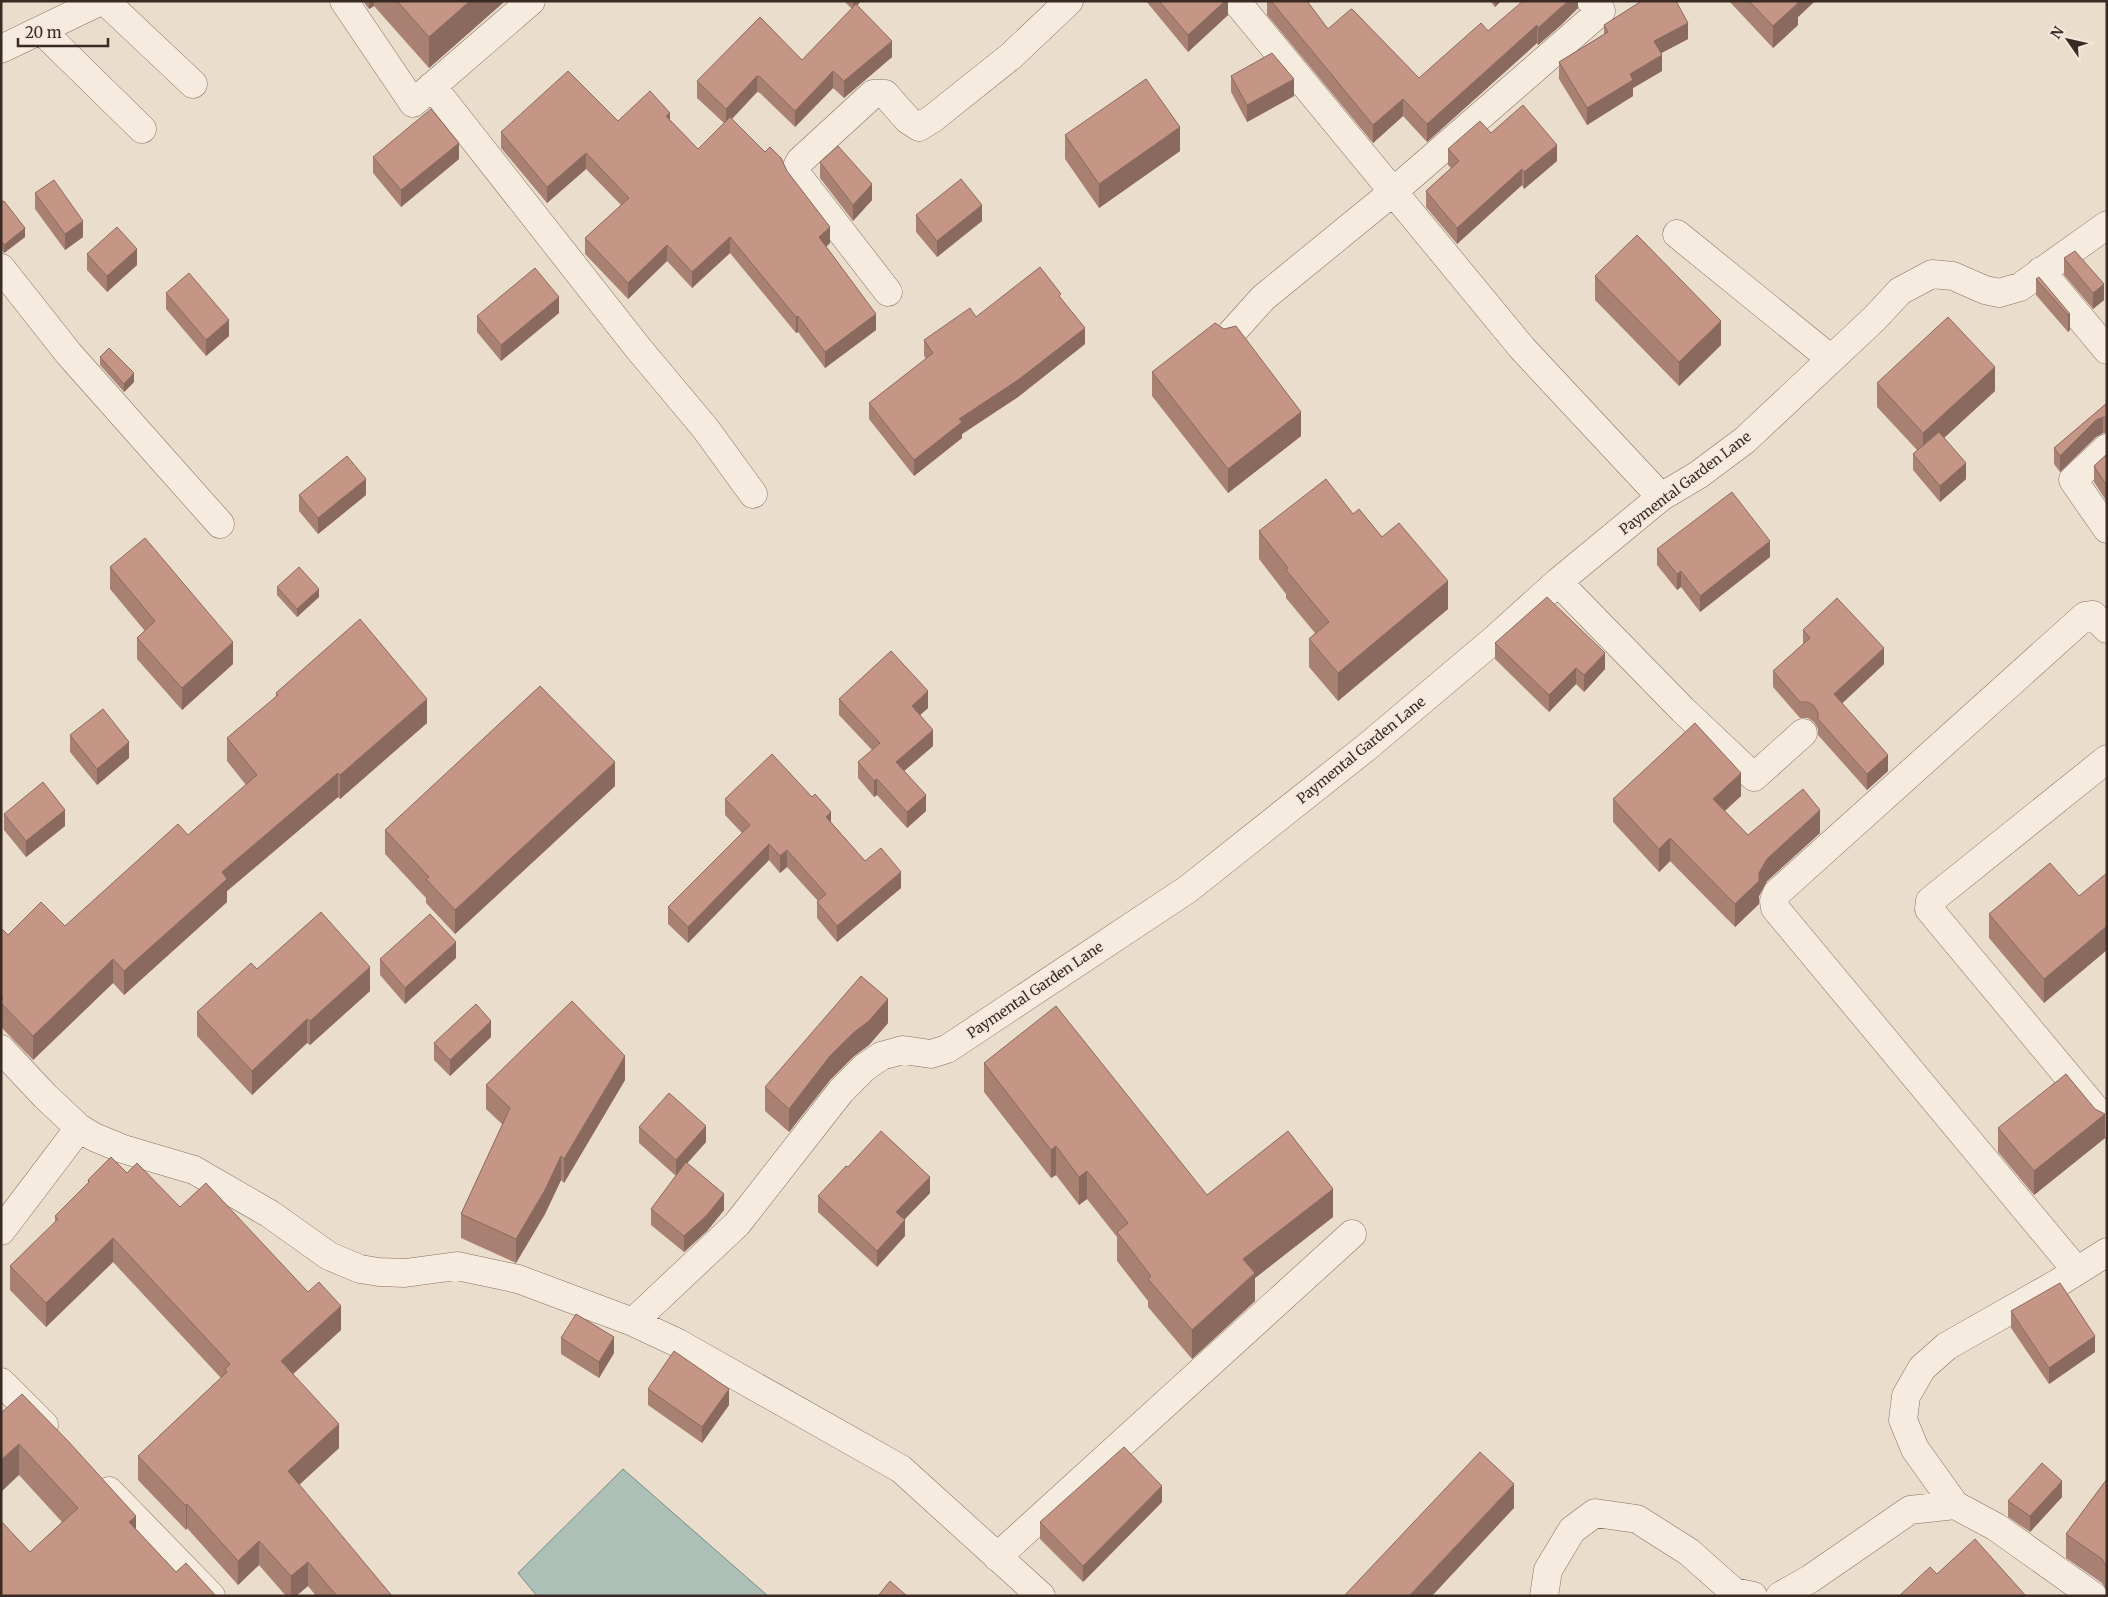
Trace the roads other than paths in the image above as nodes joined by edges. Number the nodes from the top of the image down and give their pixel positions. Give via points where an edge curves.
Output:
1 (103, 1) edge
2 (344, 1) edge
3 (531, 1) edge
4 (1070, 1) edge
5 (1236, 1) edge
6 (1602, 4) edge
7 (41, 30) junction
8 (1, 49) edge
9 (193, 84) dead end
10 (432, 86) junction
11 (142, 129) dead end
12 (1394, 191) junction
13 (2107, 225) edge
14 (1677, 234) dead end
15 (1, 268) edge
16 (2041, 271) junction
17 (888, 292) dead end
18 (1227, 338) edge
19 (2107, 350) edge
20 (1831, 359) junction
21 (2107, 448) edge
22 (753, 494) dead end
23 (1661, 497) junction
24 (220, 524) dead end
25 (2107, 529) edge
26 (1558, 582) junction
27 (2107, 629) edge
28 (1803, 733) dead end
29 (2107, 760) edge
30 (1, 1049) edge
31 (2107, 1123) edge
32 (79, 1128) junction
33 (1, 1232) edge
34 (1352, 1234) dead end
35 (2107, 1252) edge
36 (2077, 1271) junction
37 (633, 1322) junction
38 (1, 1382) edge
39 (64, 1444) edge
40 (91, 1472) edge
41 (1955, 1505) junction
42 (997, 1557) junction
43 (1040, 1595) edge
44 (211, 1596) edge
45 (1544, 1596) edge
46 (1753, 1596) edge
47 (1780, 1596) edge
48 (2093, 1596) edge

1 - 7 street
1 - 9 street
2 - 10 street via 413,103
3 - 10 street
4 - 17 street via 1011,56 932,119 918,127 886,94 873,94 800,161 796,169 799,177
5 - 12 street
6 - 12 street
7 - 8 street
7 - 11 street
10 - 22 street via 632,341 705,428
12 - 18 street via 1263,298
12 - 23 street via 1522,348
13 - 16 street, Paymental Garden Lane
14 - 20 street
15 - 24 street via 70,354
16 - 19 street
16 - 20 street, Paymental Garden Lane via 2020,287 1999,293 1953,276 1932,274 1900,291
20 - 23 street, Paymental Garden Lane via 1745,440 1698,475
21 - 25 street via 2073,480
23 - 26 street, Paymental Garden Lane
26 - 28 street via 1754,778
26 - 37 street, Paymental Garden Lane via 1383,733 1188,889 947,1049 931,1054 903,1050 881,1056 864,1068 841,1091 737,1224
27 - 36 street via 2093,615 2086,616 1777,893 1774,900 1775,908
29 - 31 street via 1929,905 1929,909
30 - 32 street
32 - 33 street
32 - 37 street via 123,1149 194,1170 270,1214 329,1256 360,1270 405,1273 456,1266 518,1279
34 - 42 street
35 - 36 street
36 - 41 street via 1947,1346 1922,1368 1906,1396 1903,1420 1915,1449
37 - 42 street via 678,1343 901,1469
38 - 39 street
40 - 44 street
41 - 47 street via 1910,1510
41 - 48 street via 1996,1527
42 - 43 street
45 - 46 street via 1548,1570 1572,1530 1595,1513 1637,1519 1689,1552 1734,1592

